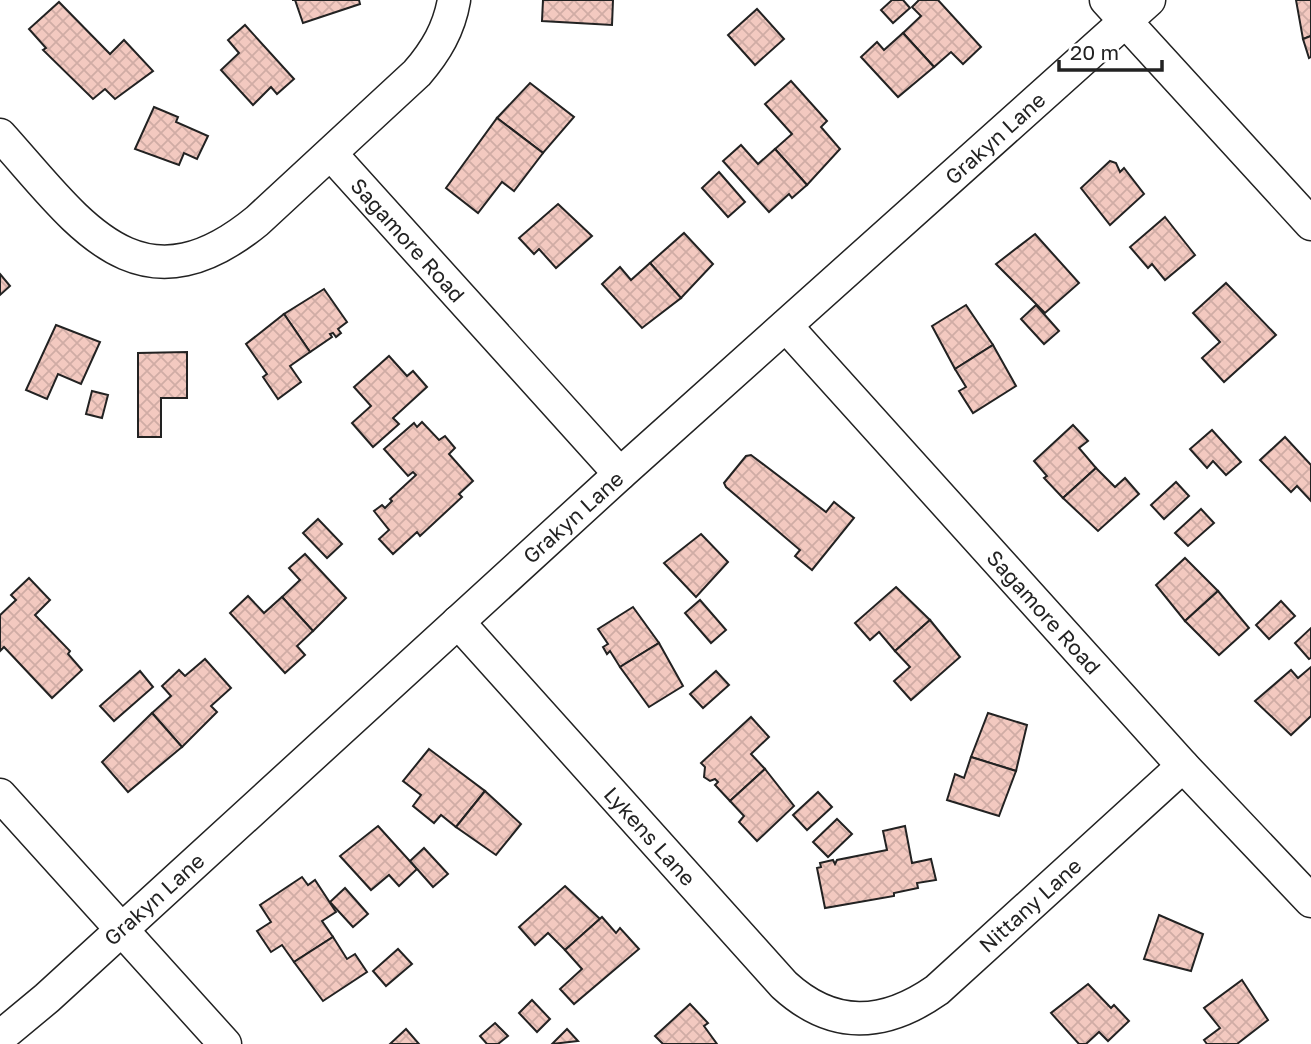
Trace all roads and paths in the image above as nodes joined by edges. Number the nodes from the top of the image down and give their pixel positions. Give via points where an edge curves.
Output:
1 (454, 0) edge
2 (1149, 0) edge
3 (1115, 11) edge
4 (0, 135) edge
5 (331, 154) junction
6 (1311, 224) edge
7 (786, 327) junction
8 (620, 474) junction
9 (458, 622) junction
10 (1183, 766) junction
11 (0, 795) edge
12 (1308, 903) edge
13 (121, 929) junction
14 (863, 1018) joint
15 (0, 1037) edge
16 (225, 1044) edge

1 - 5 street via 436,52
2 - 3 street, Grakyn Lane
3 - 6 street
3 - 7 street, Grakyn Lane
4 - 5 street via 98,240 132,257 155,260 199,257 228,242
5 - 8 street, Sagamore Road
7 - 8 street, Grakyn Lane
7 - 10 street, Sagamore Road
8 - 9 street, Grakyn Lane
9 - 13 street, Grakyn Lane
9 - 14 street, Lykens Lane via 784,985 811,1007
10 - 12 street, Sagamore Road
10 - 14 street, Nittany Lane via 937,990 901,1011
11 - 13 street
13 - 15 street, Grakyn Lane
13 - 16 street

